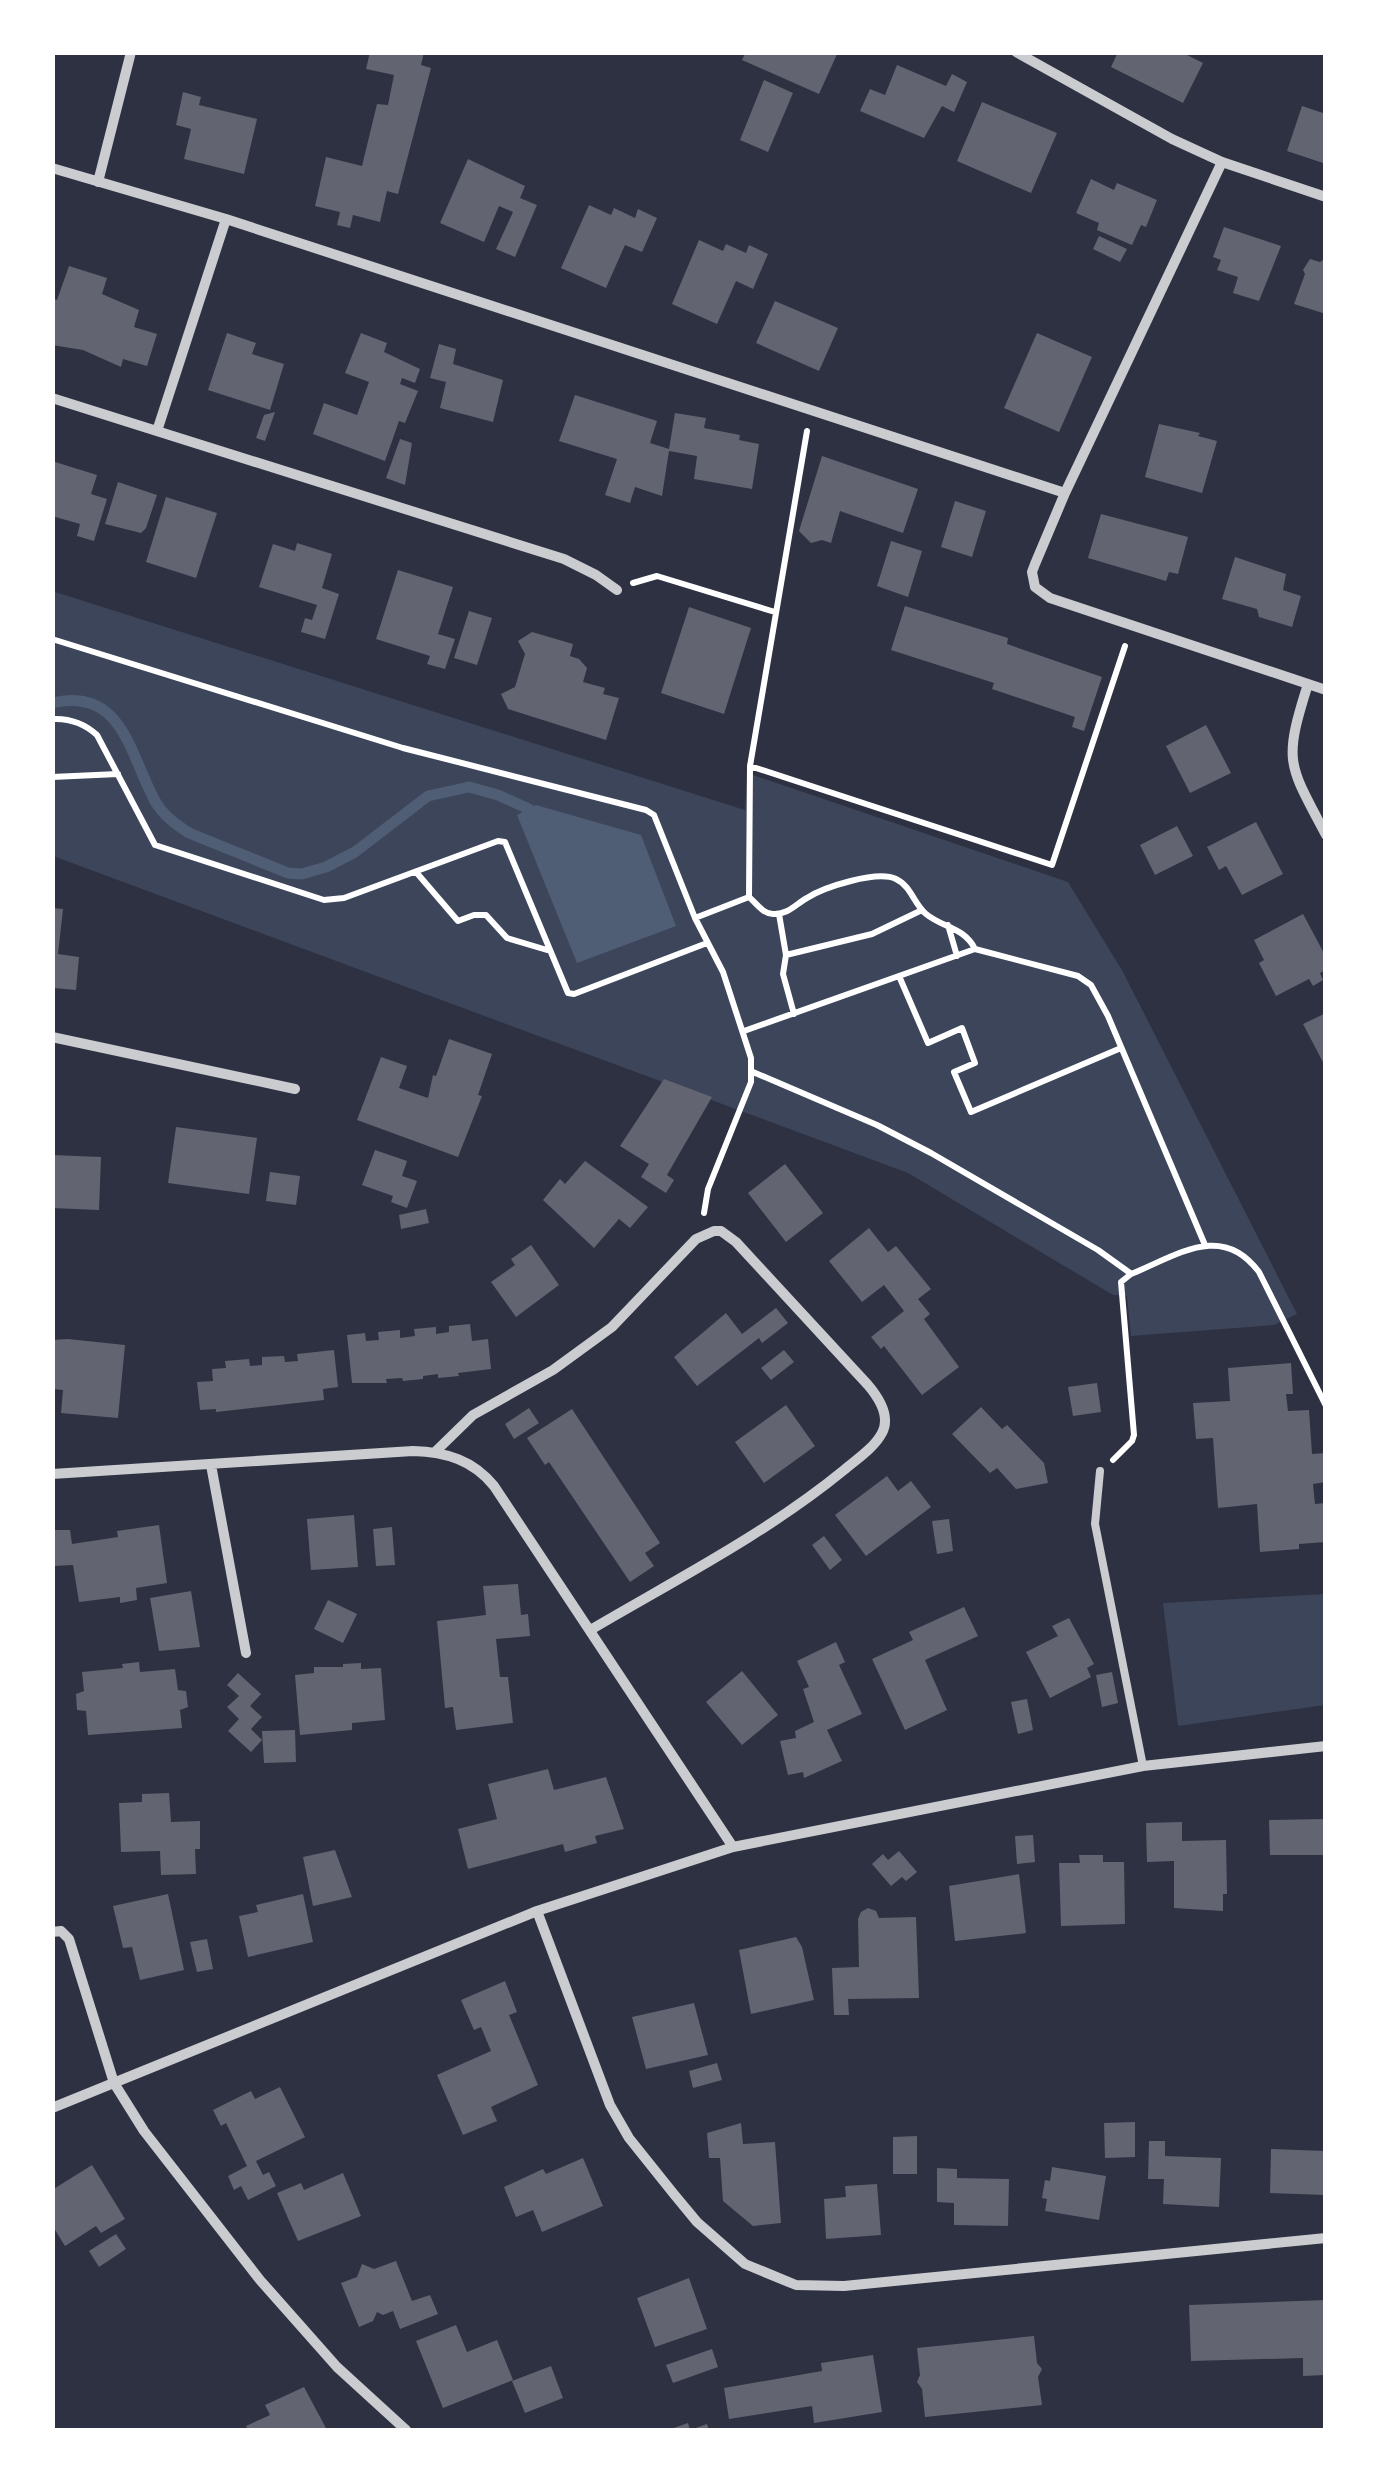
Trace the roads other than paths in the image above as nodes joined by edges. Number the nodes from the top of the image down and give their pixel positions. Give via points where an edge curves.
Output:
1 (131, 52) edge
2 (1016, 52) edge
3 (1222, 162) junction
4 (52, 168) edge
5 (98, 182) junction
6 (1326, 197) edge
7 (226, 219) junction
8 (52, 398) edge
9 (158, 431) junction
10 (1065, 493) junction
11 (616, 590) road end
12 (1308, 684) junction
13 (1326, 690) edge
14 (1326, 835) edge
15 (52, 1037) edge
16 (295, 1088) dead end
17 (436, 1452) junction
18 (212, 1465) junction
19 (1100, 1471) road end
20 (52, 1474) edge
21 (592, 1629) junction
22 (246, 1653) dead end
23 (1326, 1746) edge
24 (1143, 1766) junction
25 (733, 1847) junction
26 (538, 1911) junction
27 (52, 1932) edge
28 (114, 2083) junction
29 (52, 2108) edge
30 (1326, 2238) edge
31 (406, 2430) edge

1 - 5 street
2 - 3 street
3 - 6 street
3 - 10 street
4 - 5 street
5 - 7 street
7 - 9 street
7 - 10 street
8 - 9 street
9 - 11 street via 564,558
10 - 12 street via 1032,572 1035,587 1050,598
12 - 13 street
12 - 14 street via 1291,759
15 - 16 street
17 - 18 street
17 - 21 street via 486,1476
17 - 21 street via 472,1414 598,1338 706,1233 720,1231 736,1242 868,1384 884,1413 883,1432 866,1452 796,1506
18 - 20 street
18 - 22 street
19 - 24 lane via 1095,1524
21 - 25 street
23 - 24 street
24 - 25 street
25 - 26 street
26 - 28 street
26 - 30 street via 619,2122 697,2222 761,2272 796,2285 844,2286
27 - 28 street via 69,1939
28 - 29 street
28 - 31 street via 260,2280

